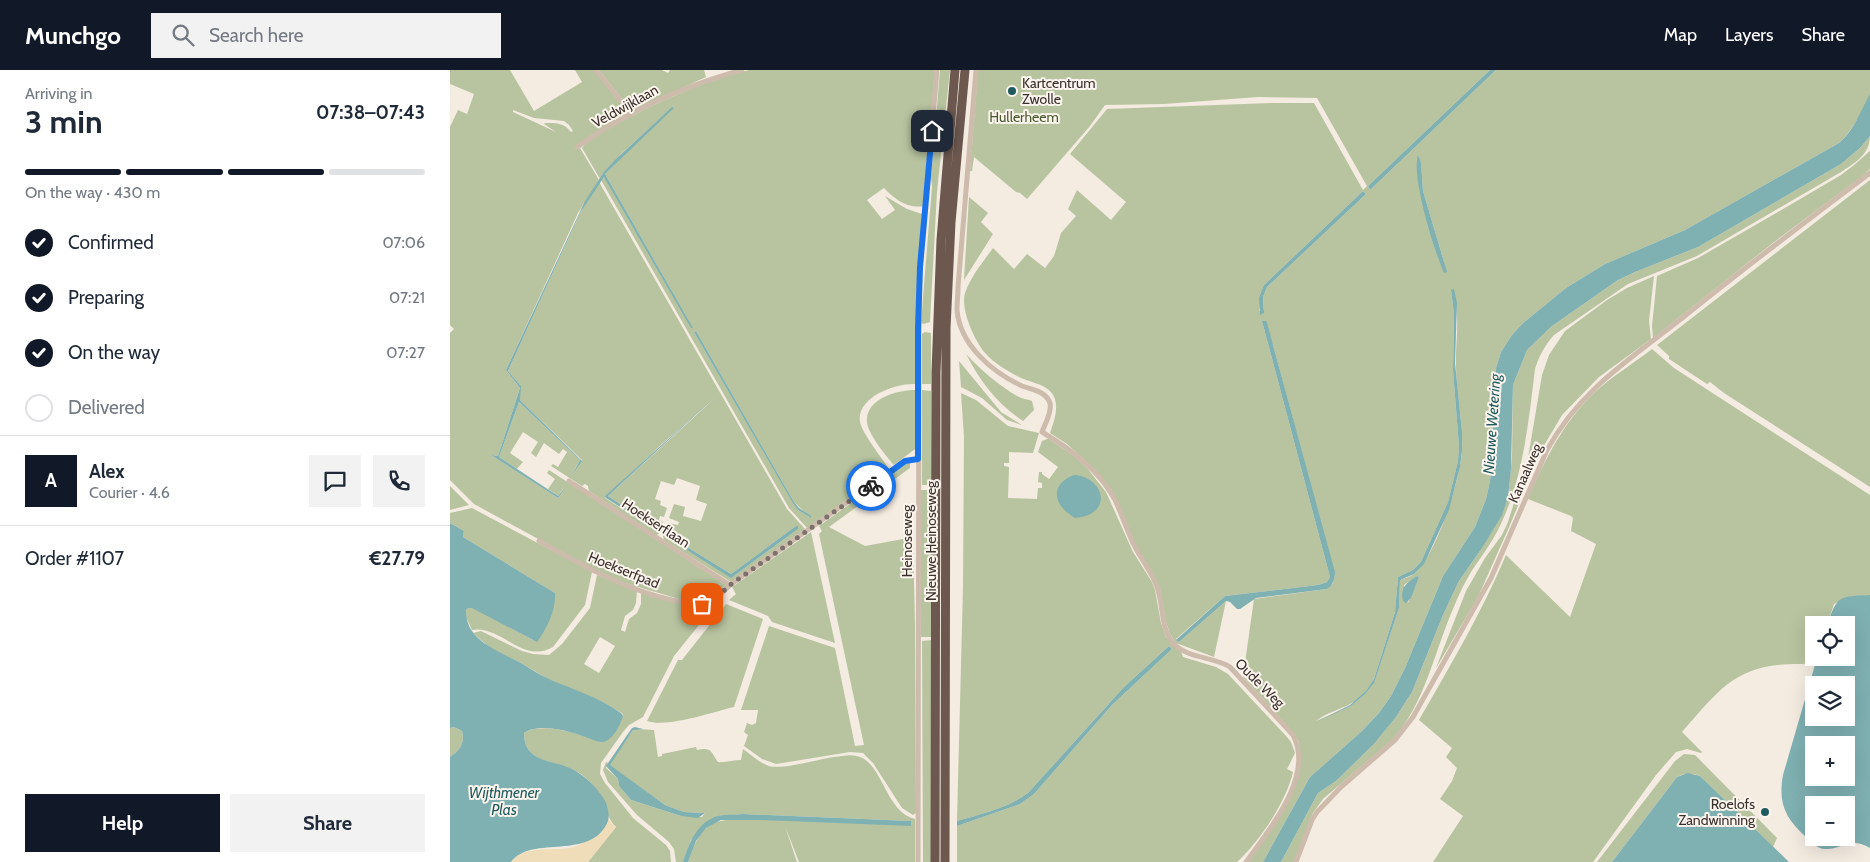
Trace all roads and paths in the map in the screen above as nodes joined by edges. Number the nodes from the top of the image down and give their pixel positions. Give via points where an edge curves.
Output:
1 (596, 70) edge
2 (742, 70) edge
3 (937, 70) edge
4 (955, 70) edge
5 (965, 70) edge
6 (976, 70) edge
7 (631, 114) junction
8 (578, 147) dead end
9 (1870, 173) edge
10 (918, 459) junction
11 (570, 481) dead end
12 (539, 541) dead end
13 (730, 586) junction
14 (918, 862) edge
15 (935, 862) edge
16 (945, 862) edge
17 (1246, 862) edge
18 (1296, 862) edge

1 - 7 street
2 - 7 street, Veldwijklaan via 680,90
3 - 10 street, Heinoseweg via 920,267
4 - 15 highway, Nieuwe Heinoseweg via 941,240 936,372
5 - 16 highway, Nieuwe Heinoseweg via 951,222 946,328
6 - 17 street, Oude Weg via 957,311 962,326 969,342 993,369 1048,398 1050,409 1042,432 1090,468 1114,498 1136,550 1155,582 1166,631 1173,643 1181,650 1230,667 1295,738 1298,754 1293,788
7 - 8 street, Veldwijklaan
9 - 18 street, Kanaalweg via 1604,378 1574,408 1547,450 1491,578 1412,717 1396,740 1340,787 1317,812
10 - 13 street via 905,461
10 - 14 street, Heinoseweg
11 - 13 street, Hoekserflaan
12 - 13 street, Hoekserfpad via 595,572 645,593 681,602 705,604

